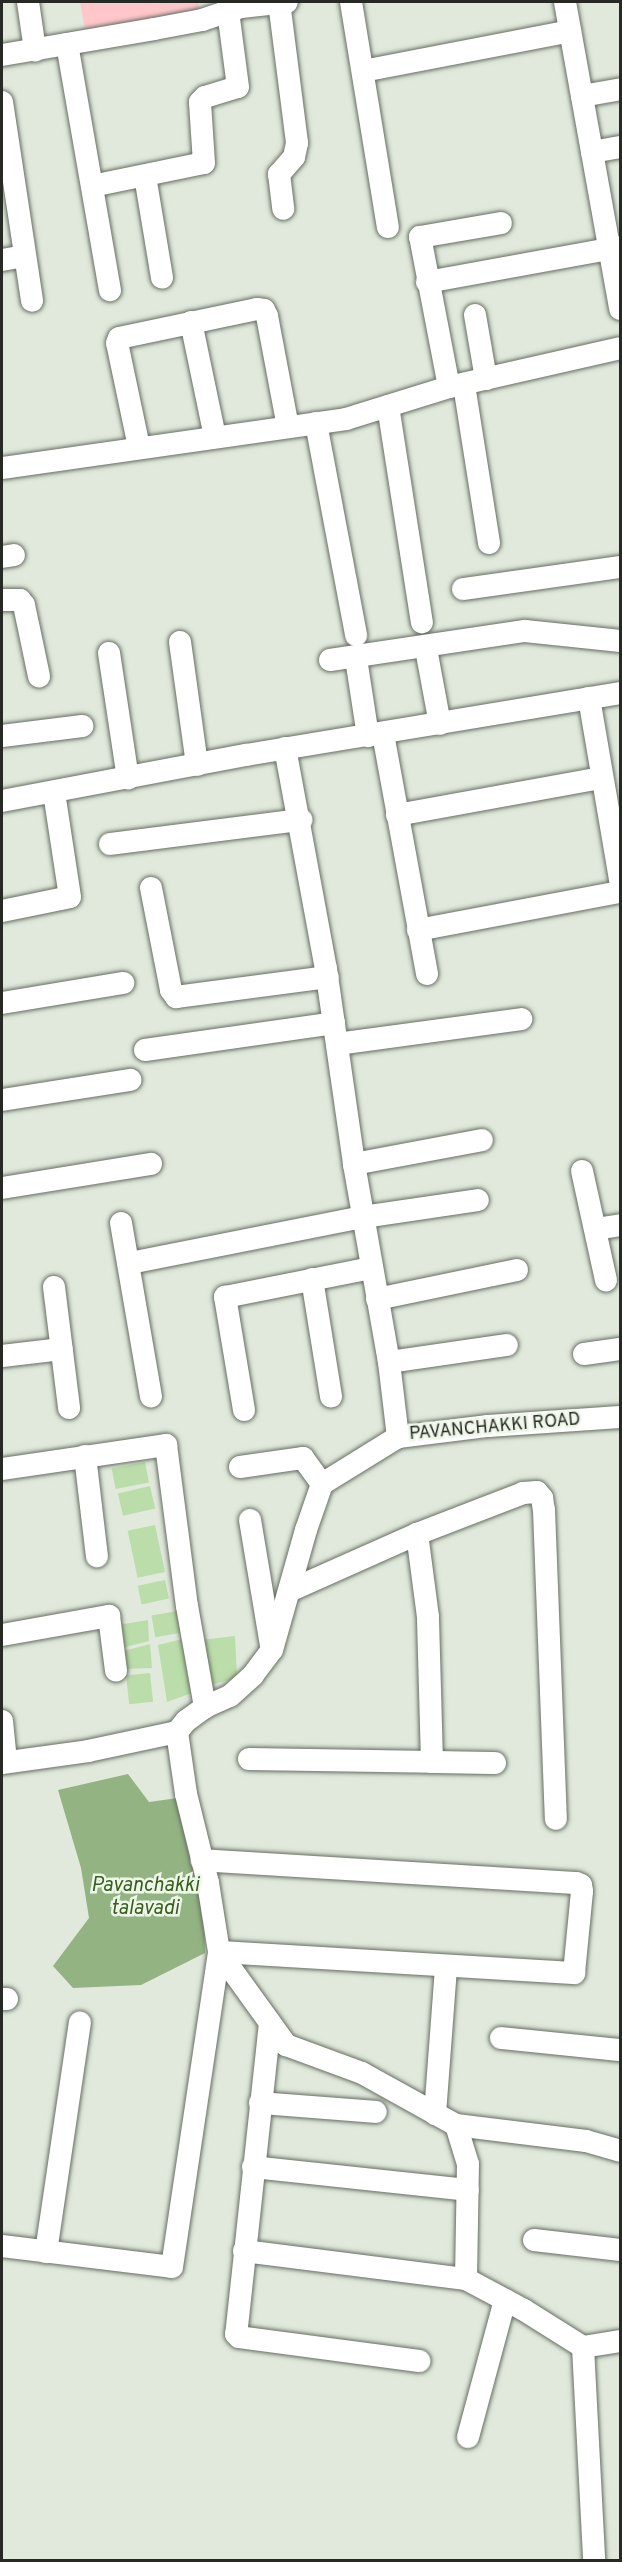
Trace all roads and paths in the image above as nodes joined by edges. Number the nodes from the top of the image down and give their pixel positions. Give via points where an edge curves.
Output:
1 (28, 2) edge
2 (276, 2) edge
3 (351, 2) edge
4 (565, 2) edge
5 (228, 11) junction
6 (570, 31) junction
7 (67, 44) junction
8 (35, 50) junction
9 (2, 55) edge
10 (363, 71) junction
11 (621, 89) edge
12 (582, 96) junction
13 (2, 102) edge
14 (621, 147) edge
15 (592, 152) junction
16 (145, 176) junction
17 (92, 186) junction
18 (283, 209) dead end
19 (501, 223) dead end
20 (388, 227) dead end
21 (615, 248) edge
22 (25, 256) junction
23 (2, 260) edge
24 (162, 278) dead end
25 (427, 282) junction
26 (110, 290) dead end
27 (32, 301) dead end
28 (621, 309) edge
29 (475, 315) dead end
30 (190, 322) junction
31 (621, 348) edge
32 (486, 380) junction
33 (457, 386) junction
34 (388, 406) junction
35 (316, 423) junction
36 (288, 427) junction
37 (215, 437) junction
38 (139, 447) junction
39 (2, 468) edge
40 (489, 543) dead end
41 (621, 567) edge
42 (463, 589) dead end
43 (2, 600) edge
44 (422, 622) dead end
45 (356, 635) dead end
46 (621, 641) edge
47 (180, 642) dead end
48 (109, 653) dead end
49 (427, 654) dead end
50 (330, 660) dead end
51 (357, 665) dead end
52 (39, 676) dead end
53 (621, 693) edge
54 (589, 698) junction
55 (440, 724) junction
56 (82, 726) dead end
57 (376, 735) junction
58 (2, 736) edge
59 (285, 748) junction
60 (197, 765) junction
61 (601, 778) junction
62 (128, 779) junction
63 (54, 792) junction
64 (2, 801) edge
65 (397, 815) junction
66 (301, 820) junction
67 (110, 844) dead end
68 (621, 880) edge
69 (151, 888) dead end
70 (621, 891) edge
71 (2, 911) edge
72 (418, 930) junction
73 (427, 974) dead end
74 (328, 978) junction
75 (123, 983) dead end
76 (2, 1003) edge
77 (521, 1019) dead end
78 (336, 1034) junction
79 (145, 1050) dead end
80 (130, 1080) dead end
81 (2, 1100) edge
82 (482, 1140) dead end
83 (151, 1164) dead end
84 (354, 1164) junction
85 (582, 1171) dead end
86 (2, 1188) edge
87 (478, 1200) dead end
88 (363, 1217) junction
89 (121, 1223) dead end
90 (621, 1225) edge
91 (596, 1229) junction
92 (130, 1263) junction
93 (371, 1268) junction
94 (517, 1270) dead end
95 (312, 1279) junction
96 (606, 1280) dead end
97 (54, 1287) dead end
98 (377, 1299) junction
99 (507, 1345) dead end
100 (62, 1349) junction
101 (621, 1349) edge
102 (584, 1354) dead end
103 (2, 1356) edge
104 (389, 1362) junction
105 (151, 1396) dead end
106 (331, 1396) dead end
107 (69, 1408) dead end
108 (244, 1410) dead end
109 (621, 1417) edge
110 (398, 1437) junction
111 (85, 1456) junction
112 (240, 1467) dead end
113 (2, 1469) edge
114 (322, 1484) junction
115 (250, 1520) dead end
116 (417, 1533) junction
117 (98, 1556) dead end
118 (291, 1590) junction
119 (2, 1635) edge
120 (272, 1650) junction
121 (116, 1671) dead end
122 (205, 1707) junction
123 (2, 1721) edge
124 (177, 1732) junction
125 (249, 1759) dead end
126 (4, 1762) edge
127 (432, 1762) junction
128 (495, 1763) dead end
129 (556, 1819) dead end
130 (202, 1860) junction
131 (219, 1952) junction
132 (446, 1966) junction
133 (80, 2023) dead end
134 (270, 2023) junction
135 (501, 2038) dead end
136 (621, 2050) edge
137 (261, 2103) junction
138 (375, 2112) dead end
139 (435, 2114) junction
140 (456, 2126) junction
141 (621, 2151) edge
142 (253, 2167) junction
143 (468, 2190) junction
144 (534, 2240) dead end
145 (2, 2246) edge
146 (621, 2250) edge
147 (244, 2251) junction
148 (46, 2252) junction
149 (466, 2279) junction
150 (505, 2300) junction
151 (621, 2341) edge
152 (583, 2347) junction
153 (419, 2361) dead end
154 (468, 2436) dead end
155 (594, 2560) edge

1 - 8 street
2 - 5 street
2 - 18 street via 297,150 279,174
3 - 10 street
4 - 6 street
5 - 7 street via 202,20
5 - 16 street via 238,87 205,96 200,102 204,163
6 - 10 street
6 - 12 street
7 - 8 street
7 - 17 street
8 - 9 street
10 - 20 street
11 - 12 street
12 - 15 street
13 - 22 street
14 - 15 street
15 - 21 street
16 - 17 street
16 - 24 street
17 - 26 street
19 - 25 street via 420,237
21 - 25 street
21 - 28 street
22 - 23 street
22 - 27 street
25 - 33 street
29 - 32 street
30 - 36 street via 264,310
30 - 37 street
30 - 38 street via 124,335 117,343
31 - 32 street
32 - 33 street
33 - 34 street
33 - 40 street
34 - 35 street via 346,419
34 - 44 street
35 - 36 street
35 - 45 street
36 - 37 street
37 - 38 street
38 - 39 street
41 - 42 street
43 - 52 street via 20,600 24,605
46 - 50 street via 525,631
47 - 60 street
48 - 62 street
49 - 55 street
51 - 57 street
53 - 54 street
54 - 55 street
54 - 61 street
55 - 57 street
56 - 58 street
57 - 59 street
57 - 65 street
59 - 60 street
59 - 66 street
60 - 62 street
61 - 65 street
61 - 68 street
62 - 63 street
63 - 64 street
63 - 71 street via 70,897
65 - 72 street
66 - 67 street
66 - 74 street
69 - 74 street via 171,990 176,997
70 - 72 street
72 - 73 street
74 - 78 street
75 - 76 street
77 - 78 street
78 - 79 street
78 - 84 street
80 - 81 street
82 - 84 street
83 - 86 street
84 - 88 street
85 - 91 street
87 - 88 street
88 - 92 street
88 - 93 street
89 - 92 street
90 - 91 street
91 - 96 street
92 - 105 street
93 - 95 street
93 - 98 street
94 - 98 street
95 - 106 street
95 - 108 street via 225,1297
97 - 100 street
98 - 104 street
99 - 104 street
100 - 103 street
100 - 107 street
101 - 102 street
104 - 110 street
109 - 110 street, PAVANCHAKKI ROAD
110 - 114 street, PAVANCHAKKI ROAD
111 - 113 street
111 - 117 street
111 - 122 street via 166,1445
112 - 114 street via 303,1458
114 - 118 street
115 - 120 street
116 - 118 street
116 - 127 street via 428,1617
116 - 129 street via 523,1493 537,1492 542,1498
118 - 120 street
119 - 121 street via 109,1616
120 - 122 street via 230,1696
122 - 124 street
123 - 126 street
124 - 126 street
124 - 130 street via 186,1794
125 - 127 street
127 - 128 street
130 - 131 street
130 - 132 street via 581,1885 574,1974
131 - 132 street
131 - 134 street
131 - 148 street via 172,2267
132 - 139 street
133 - 148 street
134 - 137 street
134 - 139 street via 286,2045 362,2073
135 - 136 street
137 - 138 street
137 - 142 street
139 - 140 street
140 - 141 street via 586,2141
140 - 143 street via 468,2163
142 - 143 street
142 - 147 street
143 - 149 street
144 - 146 street
145 - 148 street
147 - 149 street
147 - 153 street via 235,2330 239,2337
149 - 150 street
150 - 152 street
150 - 154 street
151 - 152 street
152 - 155 street

